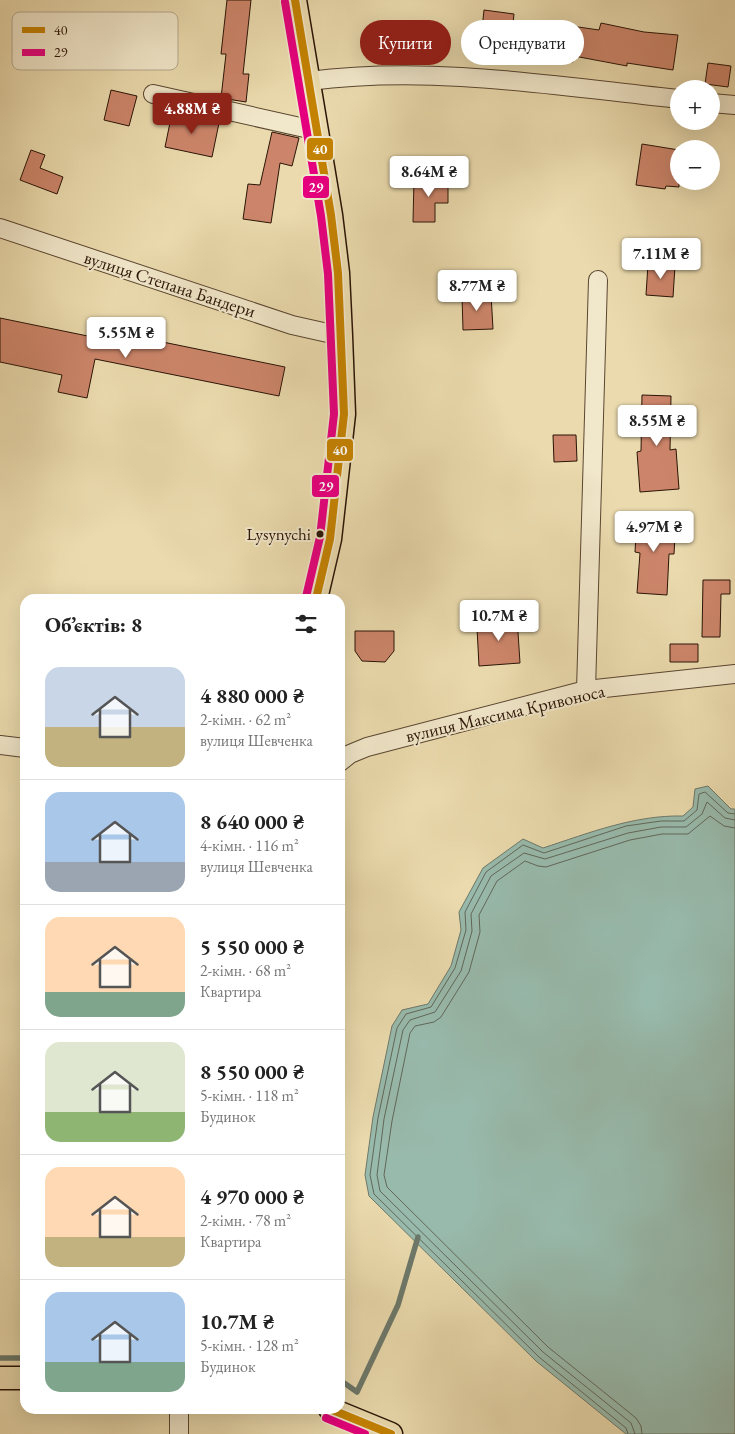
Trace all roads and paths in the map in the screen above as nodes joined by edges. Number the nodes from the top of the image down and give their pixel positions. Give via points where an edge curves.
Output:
1 (294, 0) edge
2 (309, 81) junction
3 (153, 94) dead end
4 (670, 98) edge
5 (720, 104) edge
6 (735, 105) edge
7 (318, 131) junction
8 (0, 228) edge
9 (598, 280) dead end
10 (341, 336) junction
11 (317, 594) edge
12 (735, 674) edge
13 (586, 690) junction
14 (0, 744) edge
15 (20, 747) edge
16 (345, 758) edge
17 (0, 1378) edge
18 (20, 1378) edge
19 (179, 1414) edge
20 (342, 1414) edge
21 (180, 1434) edge
22 (390, 1434) edge

1 - 2 main road
2 - 4 street via 397,74 467,77
2 - 7 main road
3 - 7 street
5 - 6 street
7 - 10 main road via 337,265
8 - 10 street, вулиця Степана Бандери via 292,325
9 - 13 street
10 - 11 main road via 344,414 330,539
12 - 13 street, вулиця Максима Кривоноса
13 - 16 street, вулиця Максима Кривоноса via 367,747
14 - 15 street
17 - 18 main road
19 - 21 street
20 - 22 main road

